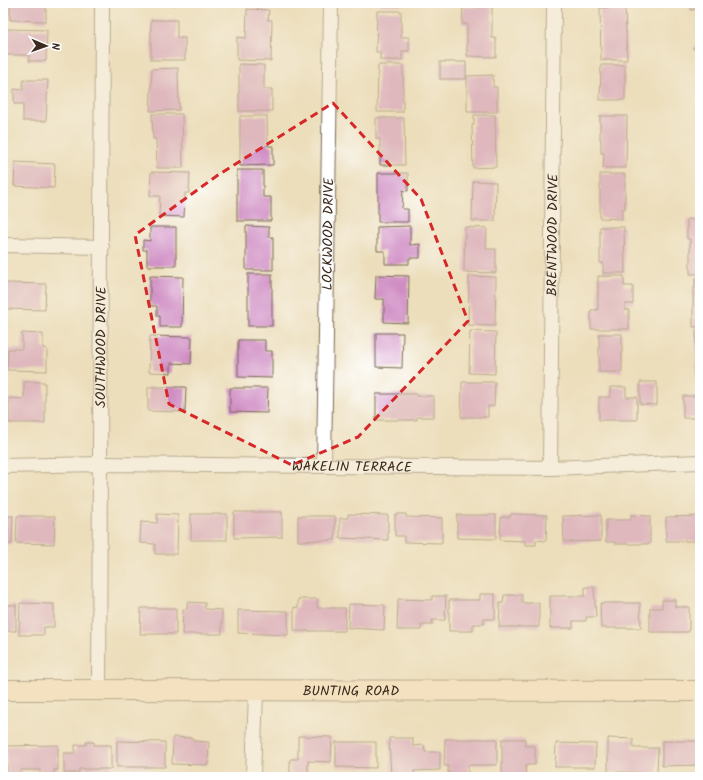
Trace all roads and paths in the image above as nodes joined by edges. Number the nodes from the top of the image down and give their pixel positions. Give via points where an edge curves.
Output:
1 (102, 3) edge
2 (331, 3) edge
3 (554, 3) edge
4 (3, 245) edge
5 (102, 246) junction
6 (700, 462) edge
7 (100, 464) junction
8 (3, 466) edge
9 (324, 466) junction
10 (550, 468) junction
11 (3, 690) edge
12 (99, 690) junction
13 (256, 691) junction
14 (700, 691) edge
15 (253, 777) edge

1 - 5 street, SOUTHWOOD DRIVE
2 - 9 street, LOCKWOOD DRIVE
3 - 10 street, BRENTWOOD DRIVE
4 - 5 street
5 - 7 street, SOUTHWOOD DRIVE
6 - 10 street, WAKELIN TERRACE
7 - 8 street, WAKELIN TERRACE
7 - 9 street, WAKELIN TERRACE
7 - 12 street, SOUTHWOOD DRIVE
9 - 10 street, WAKELIN TERRACE
11 - 12 main road, BUNTING ROAD
12 - 13 main road, BUNTING ROAD
13 - 14 main road, BUNTING ROAD
13 - 15 street

